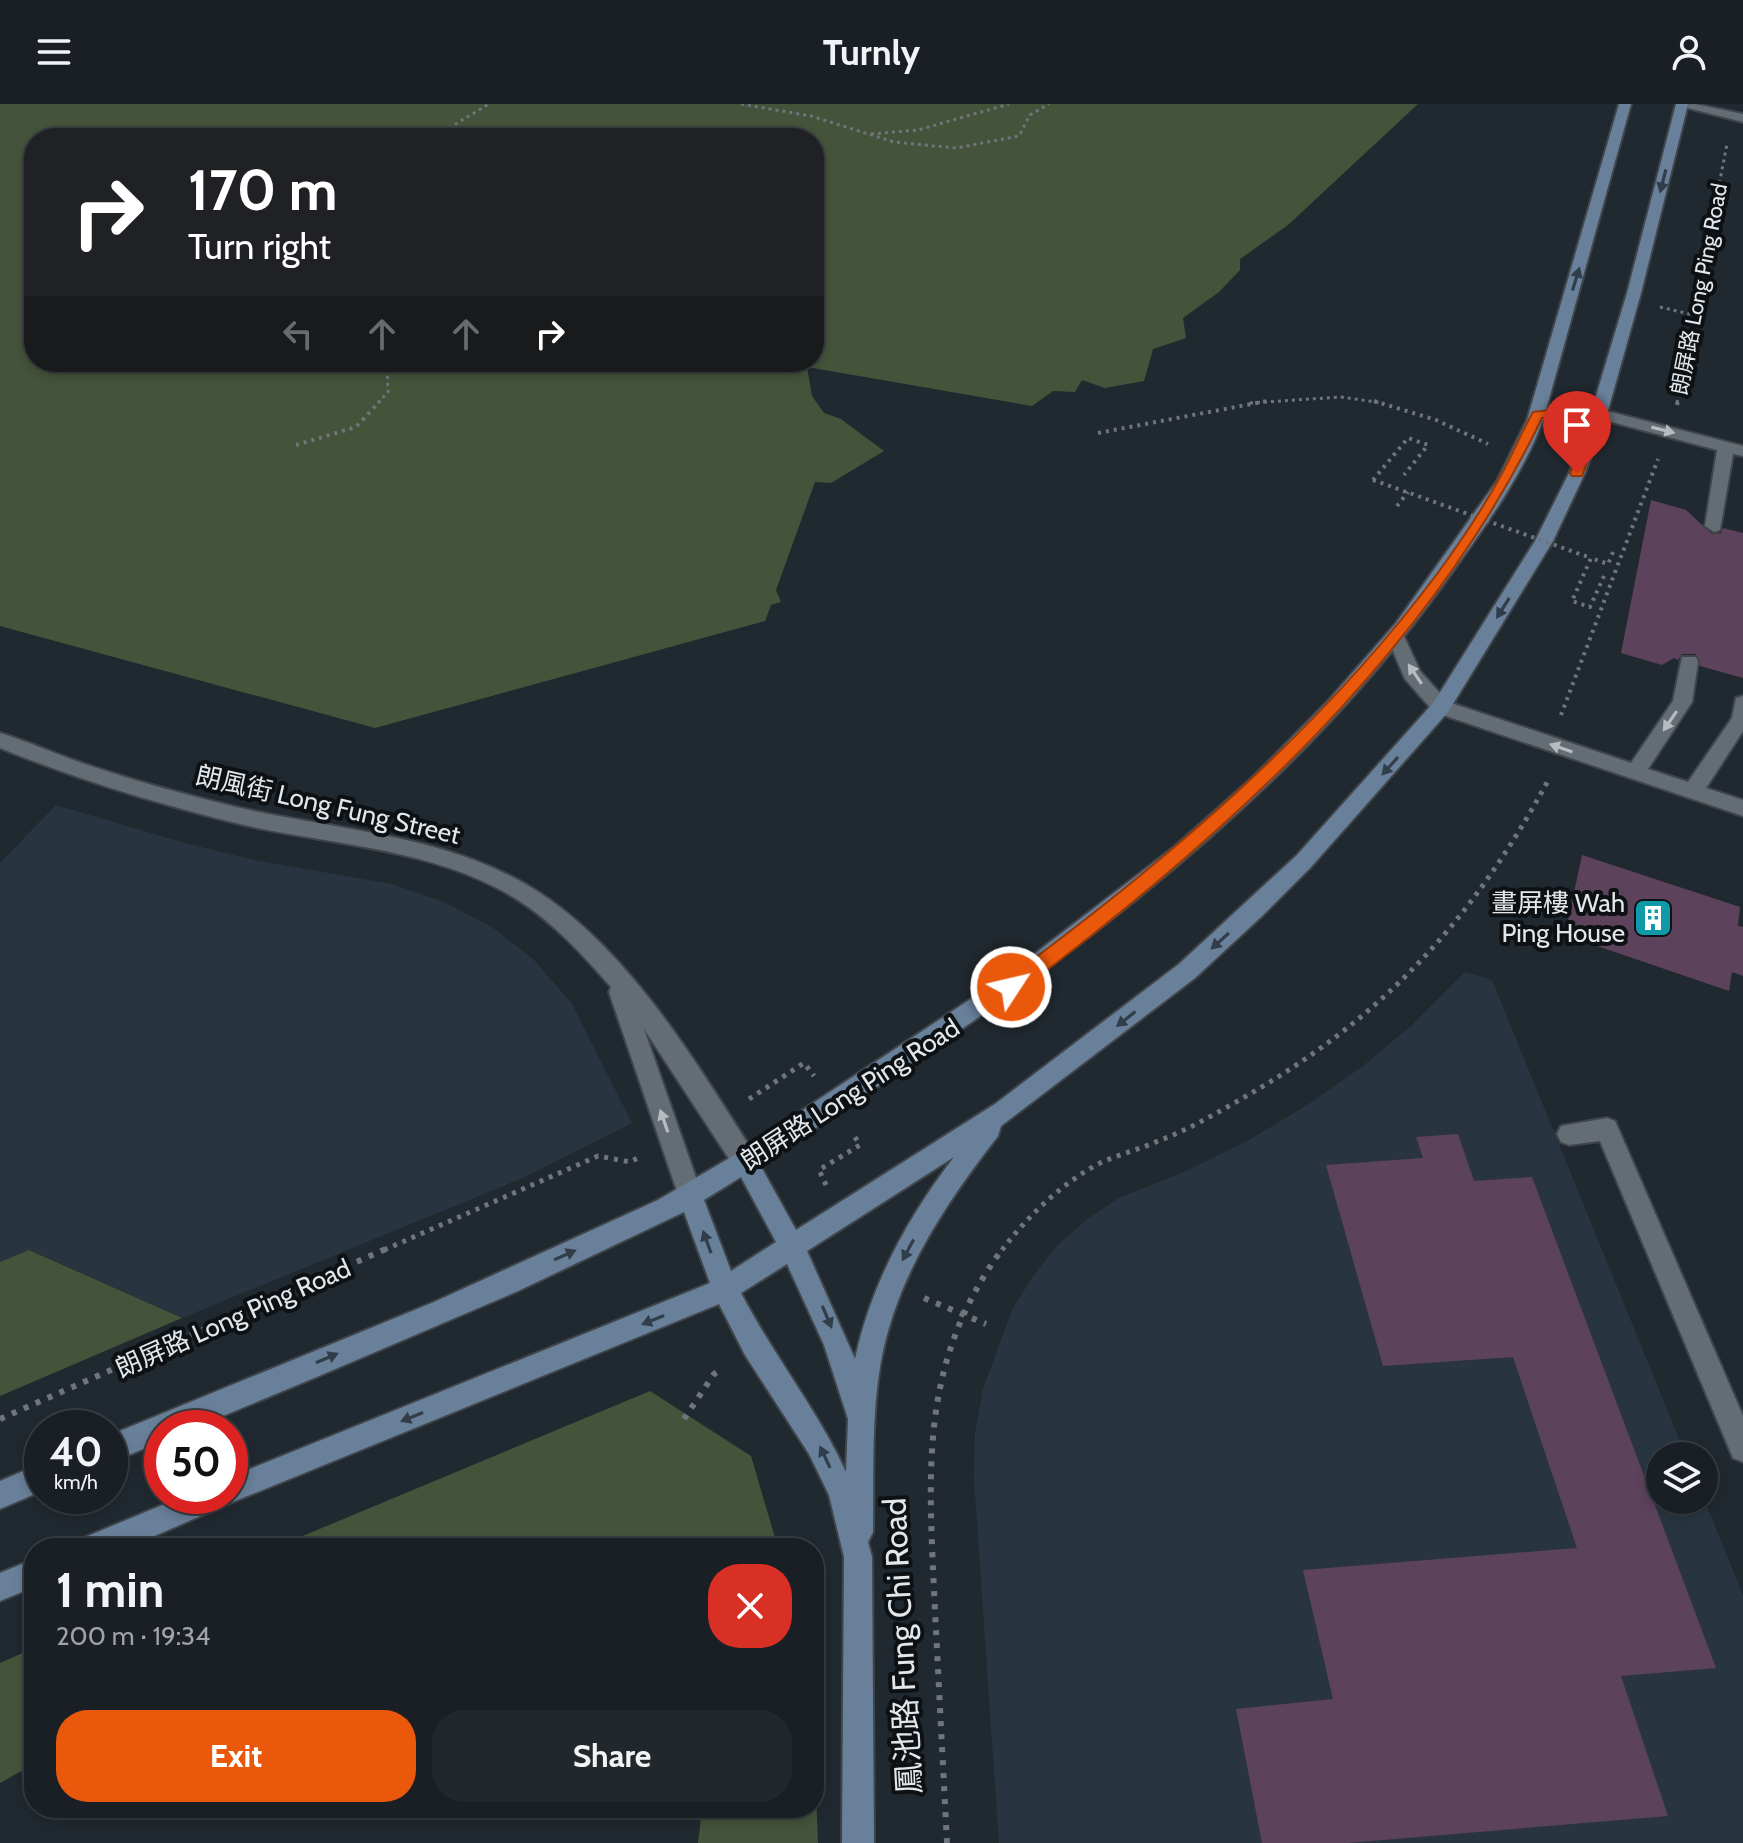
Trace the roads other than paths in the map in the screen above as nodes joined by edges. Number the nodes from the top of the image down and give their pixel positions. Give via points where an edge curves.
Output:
1 (1625, 104) edge
2 (1682, 105) edge
3 (1743, 118) edge
4 (1599, 414) junction
5 (1538, 415) junction
6 (1735, 449) edge
7 (1714, 526) dead end
8 (1396, 637) junction
9 (1689, 662) dead end
10 (1743, 703) edge
11 (1441, 707) junction
12 (0, 740) edge
13 (1635, 773) junction
14 (1692, 792) junction
15 (1743, 808) edge
16 (614, 976) junction
17 (1003, 1112) junction
18 (1569, 1134) dead end
19 (746, 1163) junction
20 (690, 1195) junction
21 (793, 1247) junction
22 (725, 1289) junction
23 (862, 1427) junction
24 (128, 1441) edge
25 (1743, 1448) edge
26 (248, 1484) edge
27 (24, 1485) edge
28 (0, 1495) edge
29 (174, 1514) edge
30 (117, 1538) edge
31 (858, 1557) junction
32 (24, 1577) edge
33 (0, 1587) edge
34 (858, 1843) edge

5 -> 1 main road, 朗屏路 Long Ping Road
2 - 3 street
2 -> 4 main road
4 - 5 main road
4 -> 6 street
4 -> 11 main road via 1544,541
5 - 8 main road, 朗屏路 Long Ping Road via 1488,509
6 - 7 street
11 -> 8 street via 1412,674
8 - 19 main road, 朗屏路 Long Ping Road via 1285,757 1116,909 1033,971
9 -> 13 street via 1682,702
10 - 14 street via 1741,719
13 -> 11 street
11 -> 17 main road via 1253,911 1187,971
12 - 16 street, 朗風街 Long Fung Street via 75,769 206,808 414,848 472,867 526,895 574,931
13 - 14 street
14 - 15 street
16 - 19 street, 朗風街 Long Fung Street via 688,1070
20 -> 16 street, 朗風街 Long Fung Street
17 - 21 main road
17 -> 23 main road via 947,1182 906,1251 872,1343
18 - 25 street via 1607,1129
19 - 20 main road, 朗屏路 Long Ping Road
19 - 21 main road
22 -> 20 main road, 鳳池路 Fung Chi Road
24 -> 20 main road, 朗屏路 Long Ping Road via 496,1286
21 - 22 main road
21 -> 23 main road via 846,1363
22 -> 26 main road
31 -> 22 main road, 鳳池路 Fung Chi Road via 842,1493 819,1444 754,1346
23 - 31 main road
27 - 28 main road
29 - 30 main road
31 - 34 main road, 鳳池路 Fung Chi Road
32 - 33 main road

